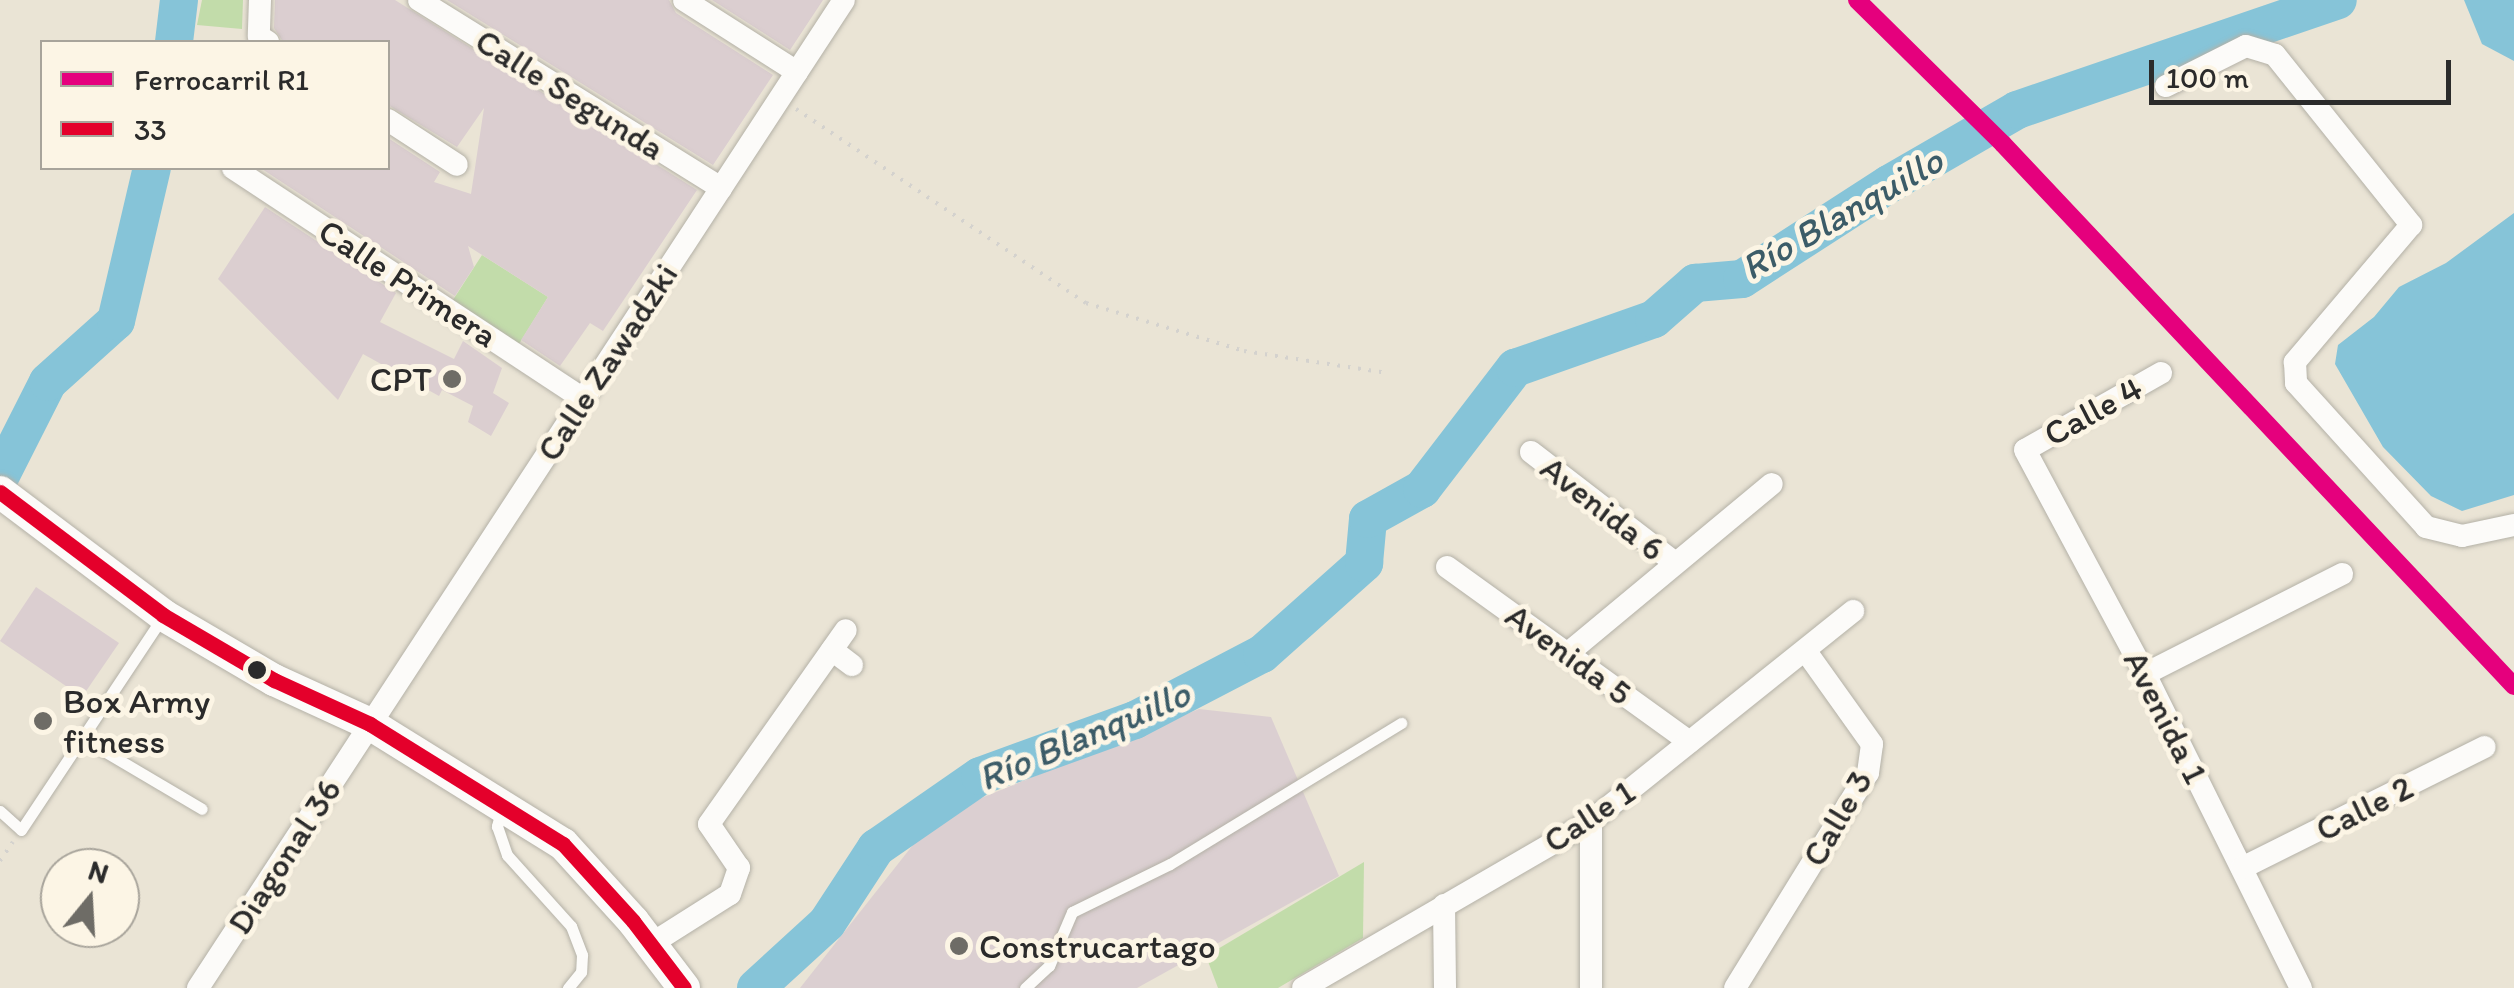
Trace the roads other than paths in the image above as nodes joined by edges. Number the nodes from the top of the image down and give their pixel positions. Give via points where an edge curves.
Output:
1 (260, 0) edge
2 (419, 0) edge
3 (684, 0) edge
4 (844, 0) edge
5 (265, 40) edge
6 (796, 72) junction
7 (2166, 86) dead end
8 (390, 121) edge
9 (457, 165) dead end
10 (236, 170) edge
11 (720, 188) junction
12 (2161, 373) dead end
13 (583, 399) junction
14 (2025, 450) joint
15 (1531, 452) dead end
16 (1772, 484) dead end
17 (0, 492) edge
18 (2514, 525) edge
19 (1675, 564) junction
20 (1447, 567) dead end
21 (2342, 574) dead end
22 (1853, 611) dead end
23 (163, 615) junction
24 (846, 630) dead end
25 (832, 650) junction
26 (1805, 650) junction
27 (1567, 654) junction
28 (852, 666) dead end
29 (2146, 674) junction
30 (1401, 723) dead end
31 (370, 724) junction
32 (82, 738) junction
33 (1690, 742) junction
34 (2485, 747) dead end
35 (503, 802) junction
36 (202, 809) dead end
37 (0, 811) edge
38 (1591, 821) junction
39 (2242, 868) junction
40 (1444, 905) junction
41 (651, 944) junction
42 (198, 988) edge
43 (568, 988) edge
44 (684, 988) edge
45 (1025, 988) edge
46 (1302, 988) edge
47 (1444, 988) edge
48 (1591, 988) edge
49 (1735, 988) edge
50 (2301, 988) edge

1 - 5 street via 258,36
2 - 11 street, Calle Segunda
3 - 6 street
4 - 6 street, Calle Zawadzki
6 - 11 street, Calle Zawadzki
7 - 18 street via 2246,46 2275,55 2411,225 2294,362 2296,383 2426,527 2462,536
8 - 9 street
10 - 13 street, Calle Primera
11 - 13 street, Calle Zawadzki
12 - 14 street, Calle 4
13 - 31 street, Calle Zawadzki
14 - 29 street, Avenida 1
15 - 19 street, Avenida 6
16 - 19 street
17 - 23 main road
19 - 27 street
20 - 27 street, Avenida 5
21 - 29 street
22 - 26 street, Calle 1
23 - 31 main road via 274,680
23 - 32 lane
24 - 25 street
25 - 28 street
25 - 41 street via 709,824 739,868 730,894
26 - 33 street, Calle 1
26 - 49 street, Calle 3 via 1872,744 1868,772
27 - 33 street, Avenida 5
29 - 39 street, Avenida 1
30 - 45 lane via 1170,864 1072,912 1050,966
31 - 35 main road
31 - 42 street, Diagonal 36
32 - 36 lane
32 - 37 lane via 21,830
33 - 38 street, Calle 1
34 - 39 street, Calle 2
35 - 41 main road via 563,844
35 - 43 lane via 496,826 507,855 571,926 582,955 581,972
38 - 40 street, Calle 1
38 - 48 street
39 - 50 street, Avenida 1
40 - 46 street, Calle 1
40 - 47 street
41 - 44 main road

